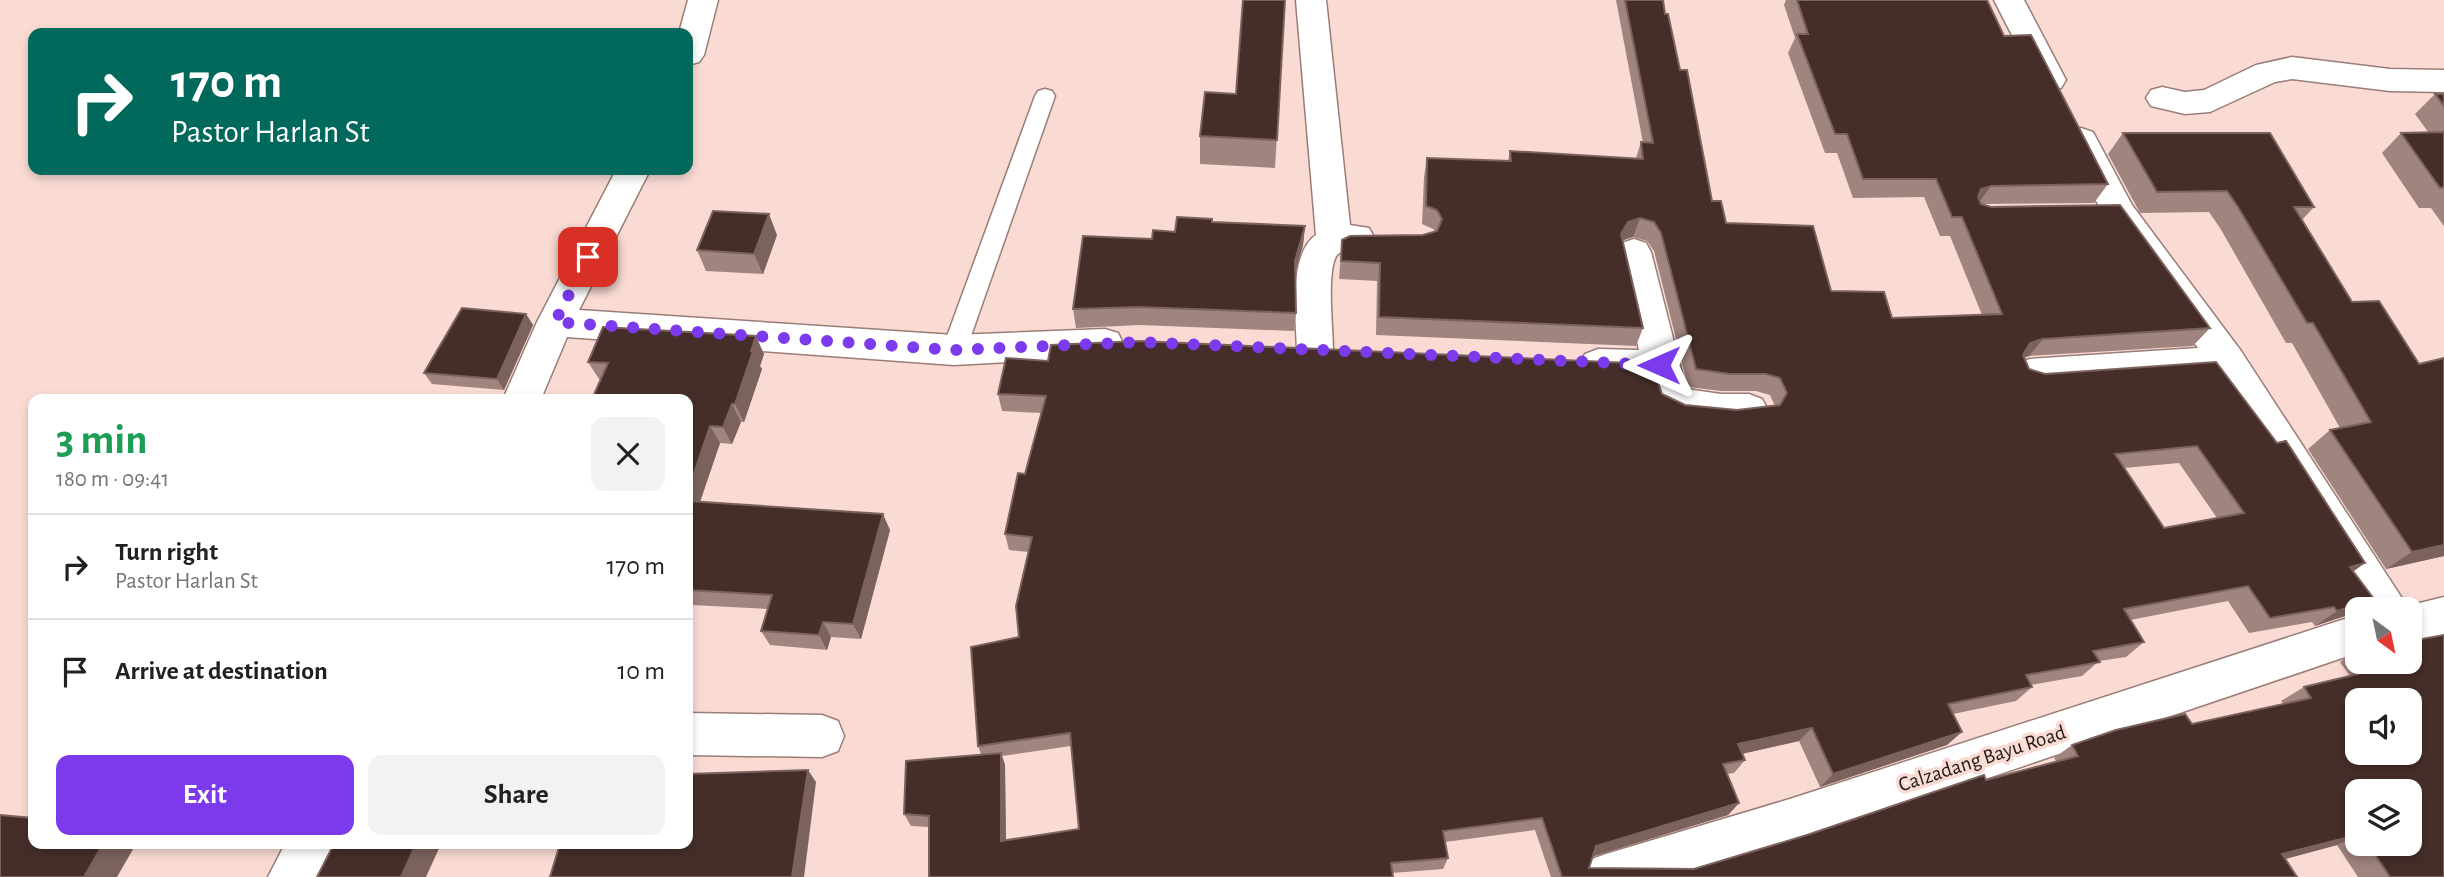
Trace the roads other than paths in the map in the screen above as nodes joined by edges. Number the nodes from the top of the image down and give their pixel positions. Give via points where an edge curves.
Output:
1 (703, 0) edge
2 (1311, 0) edge
3 (2009, 0) edge
4 (693, 37) edge
5 (2444, 81) edge
6 (1045, 96) dead end
7 (2162, 98) dead end
8 (630, 175) edge
9 (1392, 238) edge
10 (1334, 240) junction
11 (1634, 252) dead end
12 (555, 322) junction
13 (1140, 342) edge
14 (954, 350) junction
15 (1354, 352) edge
16 (2228, 361) junction
17 (1560, 362) edge
18 (1659, 365) junction
19 (2030, 374) edge
20 (524, 394) edge
21 (1756, 409) edge
22 (2380, 597) edge
23 (2444, 616) edge
24 (2422, 620) edge
25 (2345, 638) edge
26 (693, 734) edge
27 (822, 736) dead end
28 (309, 849) edge
29 (291, 877) edge
30 (1606, 877) edge

1 - 4 street
2 - 10 street
3 - 16 street via 2067,112 2107,213
5 - 7 street via 2291,68 2267,73 2210,101 2185,103
6 - 14 lane
8 - 12 street
9 - 10 street
10 - 15 street via 1321,249 1301,350
11 - 18 street
12 - 14 street
12 - 20 street
13 - 14 street
16 - 19 street
16 - 22 street
17 - 18 street
18 - 21 street via 1674,402 1721,410
23 - 24 street
25 - 30 street, Calzadang Bayu Road via 1793,821
26 - 27 street
28 - 29 street

